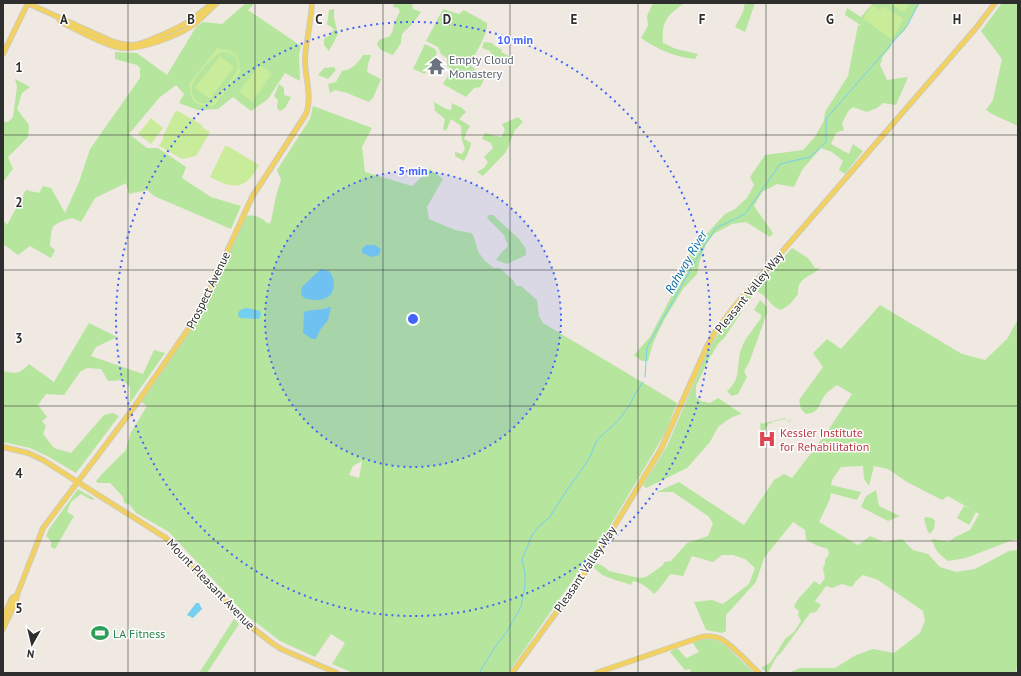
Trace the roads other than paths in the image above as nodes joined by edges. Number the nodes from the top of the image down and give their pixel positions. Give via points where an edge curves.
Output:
1 (28, 3) edge
2 (215, 3) edge
3 (312, 3) edge
4 (995, 3) edge
5 (3, 54) edge
6 (3, 447) edge
7 (77, 481) junction
8 (16, 595) junction
9 (3, 618) edge
10 (3, 629) edge
11 (337, 673) edge
12 (512, 673) edge
13 (596, 673) edge
14 (759, 673) edge

1 - 2 main road via 61,22 112,46 122,48 150,44 188,28
1 - 5 main road
3 - 7 main road, Prospect Avenue via 305,56 309,104 304,118 252,197 191,325
4 - 12 main road, Pleasant Valley Way via 720,325 707,346 660,449 586,572
6 - 7 main road, Mount Pleasant Avenue via 36,456
7 - 8 main road, Prospect Avenue via 43,528
7 - 11 main road, Mount Pleasant Avenue via 166,538 242,619 272,643
8 - 9 main road, Prospect Avenue via 12,598
8 - 10 main road, Prospect Avenue via 16,601
13 - 14 main road via 710,636 725,641

